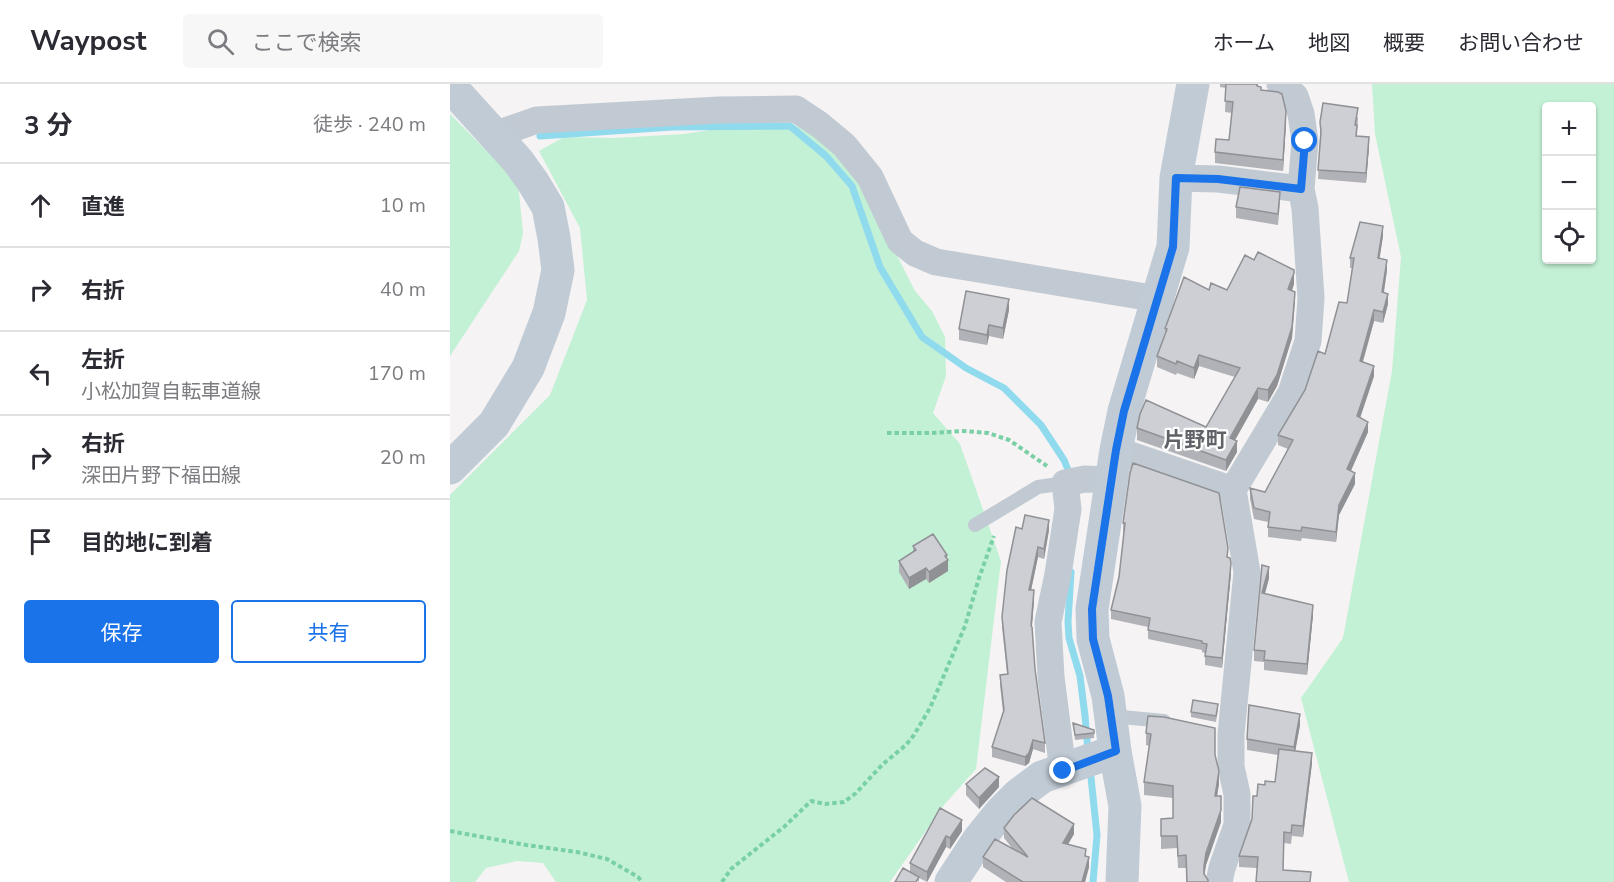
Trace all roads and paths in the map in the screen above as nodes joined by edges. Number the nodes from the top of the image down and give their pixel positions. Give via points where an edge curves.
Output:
1 (1193, 84) edge
2 (1280, 84) edge
3 (450, 86) edge
4 (494, 135) junction
5 (1176, 178) junction
6 (1301, 189) junction
7 (1158, 299) junction
8 (887, 433) dead end
9 (1113, 465) junction
10 (450, 468) edge
11 (1065, 483) junction
12 (1233, 490) junction
13 (1020, 497) junction
14 (975, 525) dead end
15 (1110, 716) junction
16 (1176, 723) edge
17 (1116, 751) junction
18 (1063, 771) junction
19 (450, 831) edge
20 (642, 882) edge
21 (722, 882) edge
22 (951, 882) edge
23 (1122, 882) edge
24 (1219, 882) edge

1 - 5 main road
2 - 6 street via 1295,96 1301,114 1305,141
3 - 4 main road
4 - 7 street via 537,120 796,109 844,145 870,177 900,241 915,253 936,262
4 - 10 main road via 548,207 558,270 549,313 528,368 494,424
5 - 6 street
5 - 7 main road via 1173,247
6 - 12 street via 1311,298 1308,341 1291,393
7 - 9 main road via 1124,411
8 - 11 path via 988,433 1009,440
9 - 11 street via 1085,479
9 - 12 street
9 - 15 main road via 1092,609 1093,639
11 - 13 lane via 1038,487
11 - 18 street via 1068,509 1048,622
12 - 24 street via 1247,572 1225,733 1238,794 1237,825
13 - 14 lane
13 - 21 path via 991,543 965,626 930,708 906,745 844,802 811,801 731,869
15 - 16 lane
15 - 17 main road
17 - 18 main road
17 - 23 main road via 1125,806
18 - 22 main road via 1042,777 1018,795 979,839
19 - 20 path via 607,859

